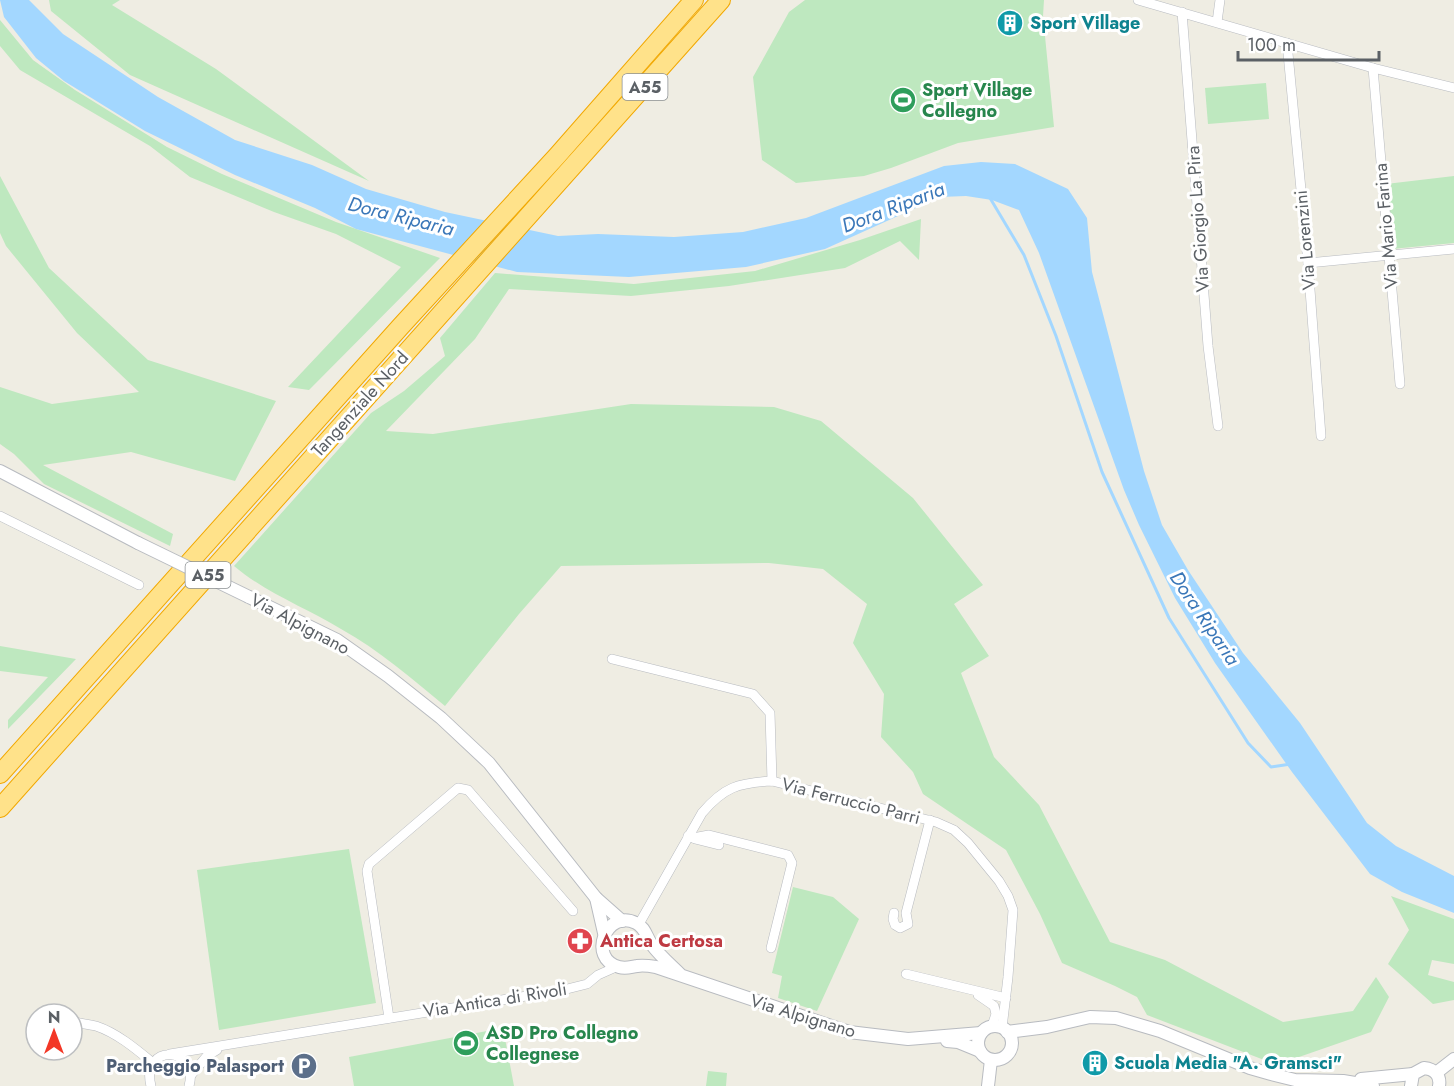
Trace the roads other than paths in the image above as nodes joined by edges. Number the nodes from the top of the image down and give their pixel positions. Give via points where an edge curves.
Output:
1 (694, 0) edge
2 (721, 0) edge
3 (1138, 0) edge
4 (1220, 0) edge
5 (1153, 2) edge
6 (1182, 12) junction
7 (1217, 22) junction
8 (1287, 43) junction
9 (1373, 68) junction
10 (1454, 88) edge
11 (1454, 249) edge
12 (1389, 256) junction
13 (1308, 263) junction
14 (1400, 384) dead end
15 (1218, 426) dead end
16 (1321, 436) dead end
17 (0, 471) edge
18 (0, 516) edge
19 (140, 585) dead end
20 (612, 659) dead end
21 (0, 774) edge
22 (772, 781) junction
23 (0, 808) edge
24 (930, 820) junction
25 (691, 837) junction
26 (720, 845) dead end
27 (596, 898) junction
28 (573, 911) dead end
29 (894, 913) dead end
30 (622, 921) junction
31 (639, 924) junction
32 (604, 933) junction
33 (650, 943) junction
34 (771, 948) dead end
35 (605, 958) junction
36 (638, 965) junction
37 (616, 967) junction
38 (906, 974) dead end
39 (598, 975) junction
40 (681, 975) junction
41 (968, 990) junction
42 (1006, 998) junction
43 (389, 1018) junction
44 (84, 1025) edge
45 (1047, 1027) junction
46 (996, 1030) junction
47 (929, 1039) junction
48 (1012, 1044) junction
49 (221, 1047) junction
50 (980, 1051) junction
51 (170, 1054) junction
52 (1454, 1059) edge
53 (992, 1060) junction
54 (153, 1063) junction
55 (1436, 1072) junction
56 (191, 1075) junction
57 (1412, 1080) edge
58 (1343, 1081) junction
59 (152, 1086) edge
60 (189, 1086) edge
61 (988, 1086) edge
62 (1373, 1086) edge
63 (1438, 1086) edge

1 - 21 highway, Tangenziale Nord / A55
2 - 23 highway, Tangenziale Nord / A55
3 - 5 street
4 - 7 street
5 - 6 street
6 - 7 street
6 - 15 street, Via Giorgio La Pira via 1208,346
7 - 8 street
8 - 9 street
8 - 13 street, Via Lorenzini
9 - 10 street
9 - 12 street, Via Mario Farina
11 - 12 street
12 - 13 street
12 - 14 street, Via Mario Farina
13 - 16 street, Via Lorenzini
17 - 27 street, Via Alpignano, bridge via 337,640 388,676 489,763
18 - 19 street
20 - 22 street via 753,694 770,713
22 - 24 street, Via Ferruccio Parri
22 - 25 street, Via Ferruccio Parri via 749,782 715,798 702,813
24 - 29 street, Via Ferruccio Parri via 906,913 908,924 900,928 895,925
24 - 42 street, Via Ferruccio Parri via 954,830 968,843 1008,896 1013,910
25 - 26 street
25 - 31 street, Via Ferruccio Parri
25 - 34 street via 709,834 792,858
27 - 30 street, Via Alpignano
27 - 32 street
28 - 43 street via 468,790 458,788 369,864
30 - 31 street
30 - 32 street via 612,924
31 - 33 street
32 - 35 street via 601,947
33 - 36 street via 646,957
33 - 40 street
35 - 37 street
35 - 39 street
36 - 37 street
36 - 40 street, Via Alpignano
37 - 39 street, Via Antica di Rivoli
38 - 41 street
39 - 43 street, Via Antica di Rivoli via 587,984 563,990
40 - 47 street, Via Alpignano via 849,1032
41 - 42 street
41 - 46 street via 994,1006
42 - 46 street, Via Ferruccio Parri
43 - 49 street, Via Antica di Rivoli
44 - 54 street via 112,1034
45 - 46 street, Via Alpignano
45 - 48 street, Via Alpignano
45 - 58 street, Via Alpignano via 1077,1018 1116,1018 1271,1074 1295,1080
46 - 47 street, Via Alpignano
46 - 48 street
46 - 50 street via 978,1043
47 - 50 street, Via Alpignano via 958,1042
48 - 53 street via 1005,1056
49 - 51 street, Via Antica di Rivoli
49 - 56 street
50 - 53 street
51 - 54 street, Via Antica di Rivoli
51 - 56 street via 188,1065
52 - 55 street
53 - 61 street
54 - 59 street via 148,1075
55 - 57 street, Via Alpignano via 1424,1068
55 - 63 street
56 - 60 street
57 - 58 street, Via Alpignano
58 - 62 street, Via Alpignano

